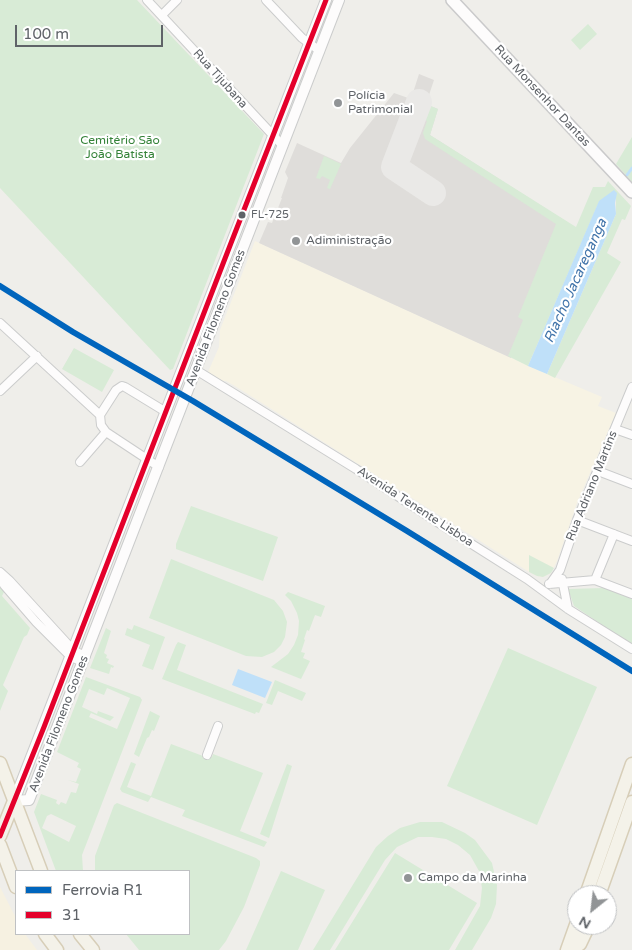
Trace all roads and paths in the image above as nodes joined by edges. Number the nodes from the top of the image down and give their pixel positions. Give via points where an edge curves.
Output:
1 (147, 0) edge
2 (177, 0) edge
3 (266, 0) edge
4 (326, 0) edge
5 (339, 0) edge
6 (452, 0) edge
7 (162, 15) junction
8 (309, 45) junction
9 (320, 51) junction
10 (272, 136) junction
11 (282, 146) junction
12 (632, 192) edge
13 (0, 323) edge
14 (37, 356) junction
15 (196, 370) junction
16 (632, 387) edge
17 (0, 391) edge
18 (166, 412) junction
19 (100, 414) junction
20 (615, 429) junction
21 (106, 432) junction
22 (632, 435) edge
23 (148, 460) junction
24 (80, 462) dead end
25 (159, 467) junction
26 (598, 471) junction
27 (632, 484) edge
28 (577, 520) junction
29 (614, 534) junction
30 (632, 541) edge
31 (560, 570) junction
32 (0, 574) edge
33 (527, 578) junction
34 (595, 580) junction
35 (563, 582) junction
36 (550, 584) junction
37 (631, 592) edge
38 (568, 609) junction
39 (632, 649) edge
40 (72, 654) junction
41 (84, 659) junction
42 (218, 726) dead end
43 (207, 755) dead end
44 (0, 763) edge
45 (632, 764) edge
46 (8, 801) junction
47 (632, 802) edge
48 (0, 836) edge
49 (0, 845) edge
50 (41, 870) edge
51 (15, 884) edge
52 (590, 885) edge
53 (603, 885) edge
54 (47, 935) edge
55 (81, 935) edge
56 (573, 935) edge
57 (584, 935) edge
58 (58, 950) edge
59 (93, 950) edge
60 (569, 950) edge

1 - 7 street, Rua Tijubana
2 - 7 street
3 - 8 street
4 - 8 street, Avenida Filomeno Gomes
5 - 9 street, Avenida Filomeno Gomes
6 - 12 main road, Rua Monsenhor Dantas
7 - 10 street, Rua Tijubana
8 - 9 street
8 - 10 street, Avenida Filomeno Gomes
9 - 11 street, Avenida Filomeno Gomes
10 - 11 street, Rua Tijubana
10 - 18 street, Avenida Filomeno Gomes
11 - 15 street, Avenida Filomeno Gomes
13 - 14 street
14 - 17 street
14 - 19 street
15 - 25 street, Avenida Filomeno Gomes
15 - 33 street, Avenida Tenente Lisboa
16 - 20 street, Rua Adriano Martins
18 - 19 street via 122,386
18 - 23 street, Avenida Filomeno Gomes
19 - 21 street via 101,425
20 - 22 street
20 - 26 street, Rua Adriano Martins
21 - 23 street
21 - 24 street
23 - 25 street
23 - 40 street, Avenida Filomeno Gomes
25 - 41 street, Avenida Filomeno Gomes
26 - 27 street
26 - 28 street, Rua Adriano Martins
28 - 29 street
28 - 31 street, Rua Adriano Martins
29 - 30 street
29 - 34 street
31 - 35 street
31 - 36 street, Rua Adriano Martins
32 - 40 street via 10,581
33 - 36 street
33 - 38 street, Avenida Tenente Lisboa
34 - 35 street
34 - 37 street
35 - 36 street
35 - 38 street
38 - 39 street, Avenida Tenente Lisboa
40 - 41 street
40 - 46 street, Avenida Filomeno Gomes
41 - 46 street, Avenida Filomeno Gomes via 29,800
42 - 43 street
44 - 46 main road
45 - 52 main road
46 - 48 main road
46 - 50 main road
47 - 53 main road
49 - 51 main road
54 - 58 main road
55 - 59 main road
56 - 60 main road
57 - 60 main road via 580,944

